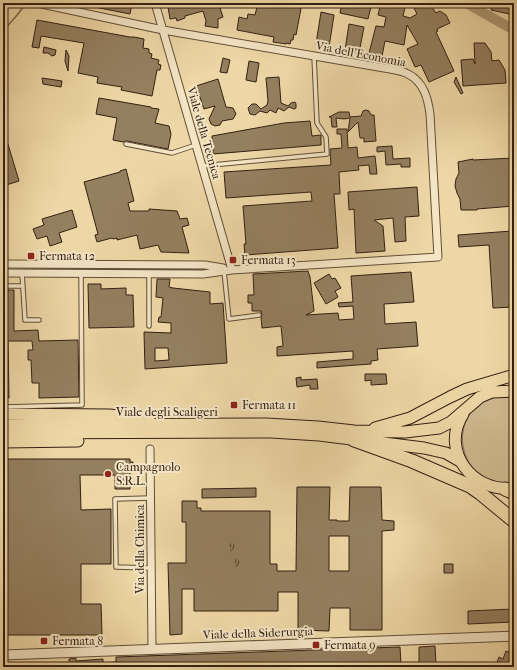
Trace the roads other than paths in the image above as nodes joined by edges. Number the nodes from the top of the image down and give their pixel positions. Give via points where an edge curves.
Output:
1 (36, 3) edge
2 (156, 3) edge
3 (163, 30) junction
4 (314, 56) junction
5 (126, 144) dead end
6 (196, 144) junction
7 (202, 166) junction
8 (3, 264) edge
9 (228, 270) junction
10 (3, 273) edge
11 (22, 273) junction
12 (81, 273) junction
13 (149, 274) junction
14 (3, 286) edge
15 (23, 286) junction
16 (259, 315) dead end
17 (40, 320) dead end
18 (149, 326) dead end
19 (514, 375) edge
20 (514, 391) edge
21 (3, 407) edge
22 (468, 407) junction
23 (3, 414) edge
24 (218, 425) junction
25 (3, 426) edge
26 (71, 429) junction
27 (3, 433) edge
28 (237, 433) junction
29 (354, 435) junction
30 (3, 442) edge
31 (150, 449) dead end
32 (460, 461) junction
33 (511, 490) edge
34 (150, 498) junction
35 (514, 521) edge
36 (151, 568) junction
37 (514, 636) edge
38 (152, 649) junction
39 (3, 655) edge

1 - 3 street, Via dell'Economia
2 - 3 street, Viale della Tecnica
3 - 4 street, Via dell'Economia
3 - 6 street, Viale della Tecnica
4 - 7 lane via 317,123 326,136 327,154
4 - 9 street, Via dell'Economia via 390,69 408,74 421,84 428,98 430,114 438,256
5 - 6 lane via 172,153
6 - 7 street, Viale della Tecnica
7 - 9 street, Viale della Tecnica
8 - 9 street, Via dell'Economia via 205,265
9 - 13 street, Via dell'Economia via 203,274
9 - 16 lane via 229,319
10 - 11 street, Via dell'Economia
11 - 12 street, Via dell'Economia
11 - 15 lane
12 - 13 street, Via dell'Economia
12 - 21 lane via 82,405
13 - 18 lane
14 - 15 lane
15 - 17 lane via 25,320
19 - 29 highway via 468,389 410,418
20 - 22 highway, Viale degli Scaligeri via 492,392 480,397
22 - 29 highway, Viale degli Scaligeri via 451,422 439,428
22 - 32 highway, Viale degli Scaligeri via 456,431
23 - 24 highway via 109,415
24 - 26 highway, Viale degli Scaligeri
24 - 29 highway, Viale degli Scaligeri via 318,427
25 - 26 highway, Viale degli Scaligeri
26 - 27 highway, Viale degli Scaligeri
26 - 28 highway, Viale degli Scaligeri
28 - 29 highway, Viale degli Scaligeri
28 - 30 highway via 148,439
29 - 32 highway, Viale degli Scaligeri via 446,453
29 - 35 highway via 470,486
31 - 34 street, Via della Chimica
32 - 33 highway, Viale degli Scaligeri via 465,469 485,485
34 - 36 street, Via della Chimica
34 - 36 lane via 115,499 116,567
36 - 38 street, Via della Chimica
37 - 38 street, Viale della Siderurgia
38 - 39 street, Viale della Siderurgia

